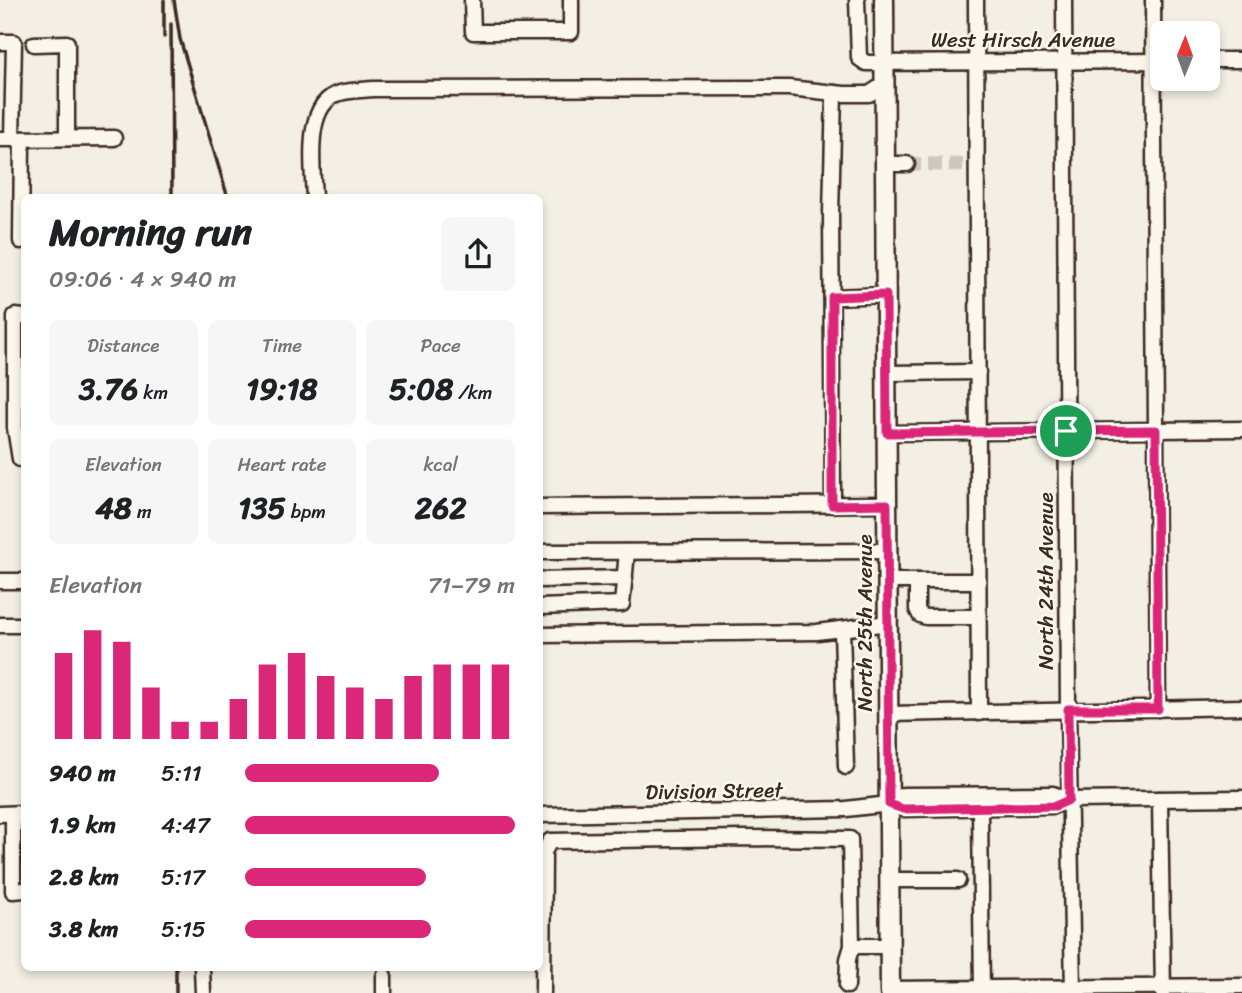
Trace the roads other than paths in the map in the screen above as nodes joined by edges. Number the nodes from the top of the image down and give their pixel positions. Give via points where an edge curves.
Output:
1 (472, 0) edge
2 (571, 0) edge
3 (858, 0) edge
4 (884, 0) edge
5 (976, 0) edge
6 (1064, 0) edge
7 (1153, 0) edge
8 (1155, 21) edge
9 (0, 42) edge
10 (34, 44) dead end
11 (1220, 60) edge
12 (1242, 60) edge
13 (1064, 61) junction
14 (1150, 61) edge
15 (885, 62) junction
16 (975, 62) junction
17 (885, 84) junction
18 (1158, 91) edge
19 (834, 93) junction
20 (67, 138) junction
21 (114, 138) dead end
22 (11, 139) edge
23 (885, 164) junction
24 (907, 164) tunnel mouth
25 (314, 194) edge
26 (21, 241) dead end
27 (886, 295) junction
28 (832, 297) junction
29 (21, 317) edge
30 (978, 372) junction
31 (887, 373) junction
32 (1242, 429) edge
33 (1156, 430) junction
34 (1066, 431) junction
35 (978, 432) junction
36 (887, 433) junction
37 (20, 459) dead end
38 (887, 504) junction
39 (832, 505) junction
40 (543, 507) edge
41 (888, 551) junction
42 (543, 552) edge
43 (627, 552) junction
44 (625, 578) junction
45 (543, 580) edge
46 (0, 581) edge
47 (21, 581) edge
48 (888, 581) junction
49 (917, 581) junction
50 (978, 581) junction
51 (543, 607) edge
52 (978, 617) junction
53 (888, 623) junction
54 (0, 625) edge
55 (21, 625) edge
56 (842, 629) junction
57 (543, 635) edge
58 (1242, 707) edge
59 (1068, 709) junction
60 (1158, 709) junction
61 (979, 713) junction
62 (889, 714) junction
63 (846, 766) dead end
64 (1242, 798) edge
65 (1160, 799) junction
66 (1069, 800) junction
67 (889, 804) junction
68 (980, 807) junction
69 (743, 811) junction
70 (660, 813) junction
71 (13, 814) edge
72 (543, 814) edge
73 (606, 814) junction
74 (743, 838) junction
75 (660, 839) junction
76 (607, 840) junction
77 (550, 841) junction
78 (890, 880) junction
79 (958, 880) dead end
80 (21, 890) edge
81 (852, 946) junction
82 (890, 946) junction
83 (202, 971) edge
84 (384, 976) dead end
85 (847, 986) dead end
86 (1242, 986) edge
87 (1073, 990) edge
88 (1163, 990) edge
89 (890, 991) edge
90 (982, 991) edge
91 (203, 993) edge
92 (384, 993) edge
93 (543, 993) edge

1 - 2 street via 473,32 571,32
3 - 15 street, West Hirsch Avenue via 859,58 866,63
4 - 15 main road, North 25th Avenue
5 - 16 street
6 - 13 street, North 24th Avenue
7 - 8 street
9 - 22 street via 14,42
10 - 20 street via 67,43
11 - 12 street
13 - 14 street, West Hirsch Avenue
13 - 16 street, West Hirsch Avenue
13 - 34 street, North 24th Avenue
15 - 16 street, West Hirsch Avenue
15 - 17 main road, North 25th Avenue
16 - 30 street via 970,165
17 - 19 street via 869,94
17 - 23 main road, North 25th Avenue
18 - 33 street
19 - 25 street via 789,88 373,89 338,93 323,104 313,129
19 - 28 street
20 - 21 street
20 - 22 street
22 - 26 street
23 - 24 street
23 - 27 main road, North 25th Avenue
27 - 28 street
27 - 31 main road, North 25th Avenue
28 - 39 street
29 - 37 street via 15,317 15,428
30 - 31 street
30 - 35 street
31 - 36 main road, North 25th Avenue
32 - 33 street
33 - 34 street
33 - 60 street
34 - 35 street
34 - 59 street, North 24th Avenue
35 - 36 street
35 - 50 street
36 - 38 main road, North 25th Avenue
38 - 39 street
38 - 41 main road, North 25th Avenue
39 - 40 street
41 - 43 street
41 - 48 main road, North 25th Avenue
42 - 43 street
43 - 44 street
44 - 45 street
44 - 51 street via 622,604
46 - 47 street
48 - 49 street
48 - 53 main road, North 25th Avenue
49 - 50 street
49 - 52 street via 920,615
50 - 52 street
52 - 61 street
53 - 56 street
53 - 62 main road, North 25th Avenue
54 - 55 street
56 - 57 street
56 - 63 street
58 - 60 street
59 - 60 street
59 - 61 street
59 - 66 street, North 24th Avenue
61 - 62 street
62 - 67 main road, North 25th Avenue
64 - 65 street, Division Street
65 - 66 street, Division Street
65 - 88 street
66 - 67 street, Division Street via 1053,794 903,795
66 - 68 street, Division Street via 1055,806
66 - 87 street, North 24th Avenue
67 - 68 street, Division Street via 903,809
67 - 69 street, Division Street
67 - 78 main road, North 25th Avenue
68 - 90 street
69 - 70 street, Division Street
69 - 74 street
70 - 73 street, Division Street
70 - 75 street
71 - 80 street via 13,891
72 - 73 street, Division Street
72 - 77 street
73 - 76 street
74 - 75 street
74 - 81 street via 850,839
75 - 76 street
76 - 77 street
77 - 93 street via 544,852
78 - 79 street
78 - 82 main road, North 25th Avenue
81 - 82 street
81 - 85 street
82 - 89 main road, North 25th Avenue
83 - 91 street
84 - 92 street
86 - 88 street
87 - 88 street
87 - 90 street
89 - 90 street

